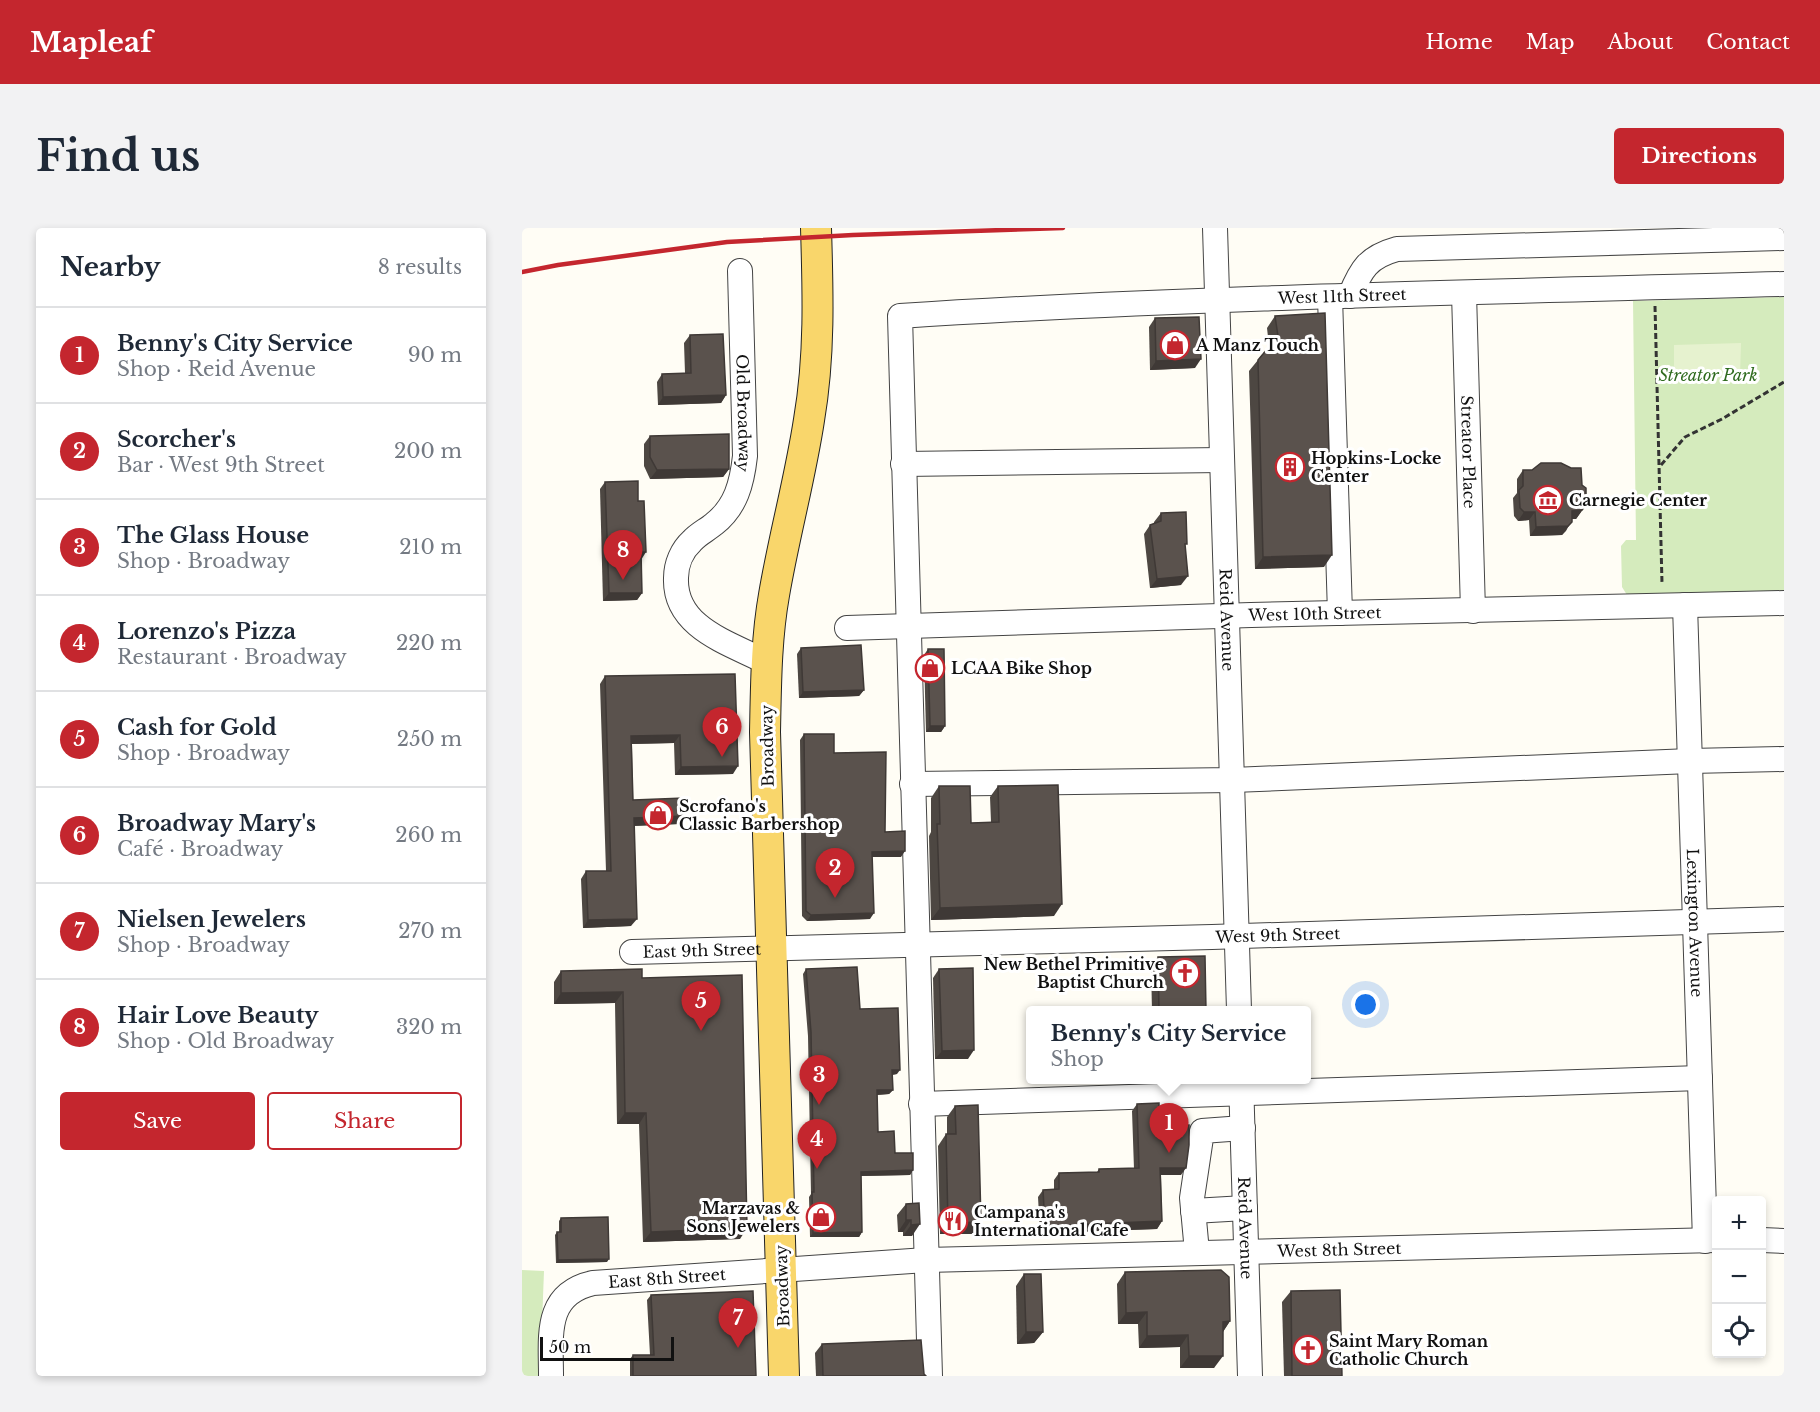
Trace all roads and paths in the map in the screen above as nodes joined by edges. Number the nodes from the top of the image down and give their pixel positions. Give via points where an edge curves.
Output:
1 (816, 228) edge
2 (1215, 228) edge
3 (1784, 238) edge
4 (740, 271) dead end
5 (1784, 284) edge
6 (1655, 288) junction
7 (1464, 293) junction
8 (1340, 296) junction
9 (1217, 300) junction
10 (1784, 382) edge
11 (1222, 460) junction
12 (903, 464) junction
13 (1659, 466) junction
14 (1662, 583) dead end
15 (1784, 603) edge
16 (1685, 605) junction
17 (1473, 612) junction
18 (1340, 613) junction
19 (1227, 616) junction
20 (908, 626) junction
21 (847, 627) dead end
22 (766, 662) junction
23 (1784, 759) edge
24 (1690, 761) junction
25 (1233, 780) junction
26 (912, 784) junction
27 (1784, 919) edge
28 (1695, 920) junction
29 (1238, 936) junction
30 (917, 943) junction
31 (772, 948) junction
32 (632, 952) dead end
33 (1239, 1006) edge
34 (1700, 1078) junction
35 (1241, 1086) edge
36 (921, 1104) junction
37 (1243, 1128) junction
38 (1245, 1208) junction
39 (1193, 1211) junction
40 (1711, 1240) edge
41 (1766, 1240) edge
42 (1784, 1241) edge
43 (1246, 1251) junction
44 (1197, 1252) junction
45 (926, 1260) junction
46 (781, 1269) junction
47 (551, 1376) edge
48 (784, 1376) edge
49 (930, 1376) edge
50 (1250, 1376) edge

1 - 22 main road, Broadway via 817,341 810,418 773,597
2 - 9 street, Reid Avenue
3 - 8 street via 1417,247 1387,252 1368,262
4 - 22 street, Old Broadway via 743,480 726,513 692,541 680,557 676,586 679,601 696,625
5 - 6 street, West 11th Street
6 - 7 street, West 11th Street
6 - 13 path
7 - 8 street, West 11th Street
7 - 17 street, Streator Place
8 - 9 street, West 11th Street
8 - 18 street
9 - 11 street, Reid Avenue
9 - 12 street, West 11th Street via 900,316
10 - 13 path via 1685,437
11 - 12 street
11 - 19 street, Reid Avenue
12 - 20 street
13 - 14 path
15 - 16 street, West 10th Street
16 - 17 street, West 10th Street
16 - 24 street, Lexington Avenue
17 - 18 street, West 10th Street
18 - 19 street, West 10th Street
19 - 20 street, West 10th Street
19 - 25 street, Reid Avenue
20 - 21 street, West 10th Street
20 - 26 street
22 - 31 main road, Broadway
23 - 24 street
24 - 25 street
24 - 28 street, Lexington Avenue
25 - 26 street
25 - 29 street, Reid Avenue
26 - 30 street
27 - 28 street, West 9th Street
28 - 29 street, West 9th Street
28 - 34 street, Lexington Avenue
29 - 30 street, West 9th Street
29 - 33 street, Reid Avenue
30 - 31 street, West 9th Street
30 - 36 street
31 - 32 street, East 9th Street
31 - 46 main road, Broadway
34 - 35 street
34 - 40 street, Lexington Avenue
35 - 36 street
35 - 37 street, Reid Avenue
36 - 45 street
37 - 38 street, Reid Avenue
37 - 39 street via 1202,1131
38 - 39 street
38 - 43 street, Reid Avenue
39 - 44 street
40 - 43 street, West 8th Street
41 - 42 street
43 - 44 street, West 8th Street
43 - 50 street, Reid Avenue
44 - 45 street, West 8th Street
45 - 46 street, West 8th Street
45 - 49 street
46 - 47 street, East 8th Street via 593,1283 572,1291 558,1305 551,1328
46 - 48 main road, Broadway

